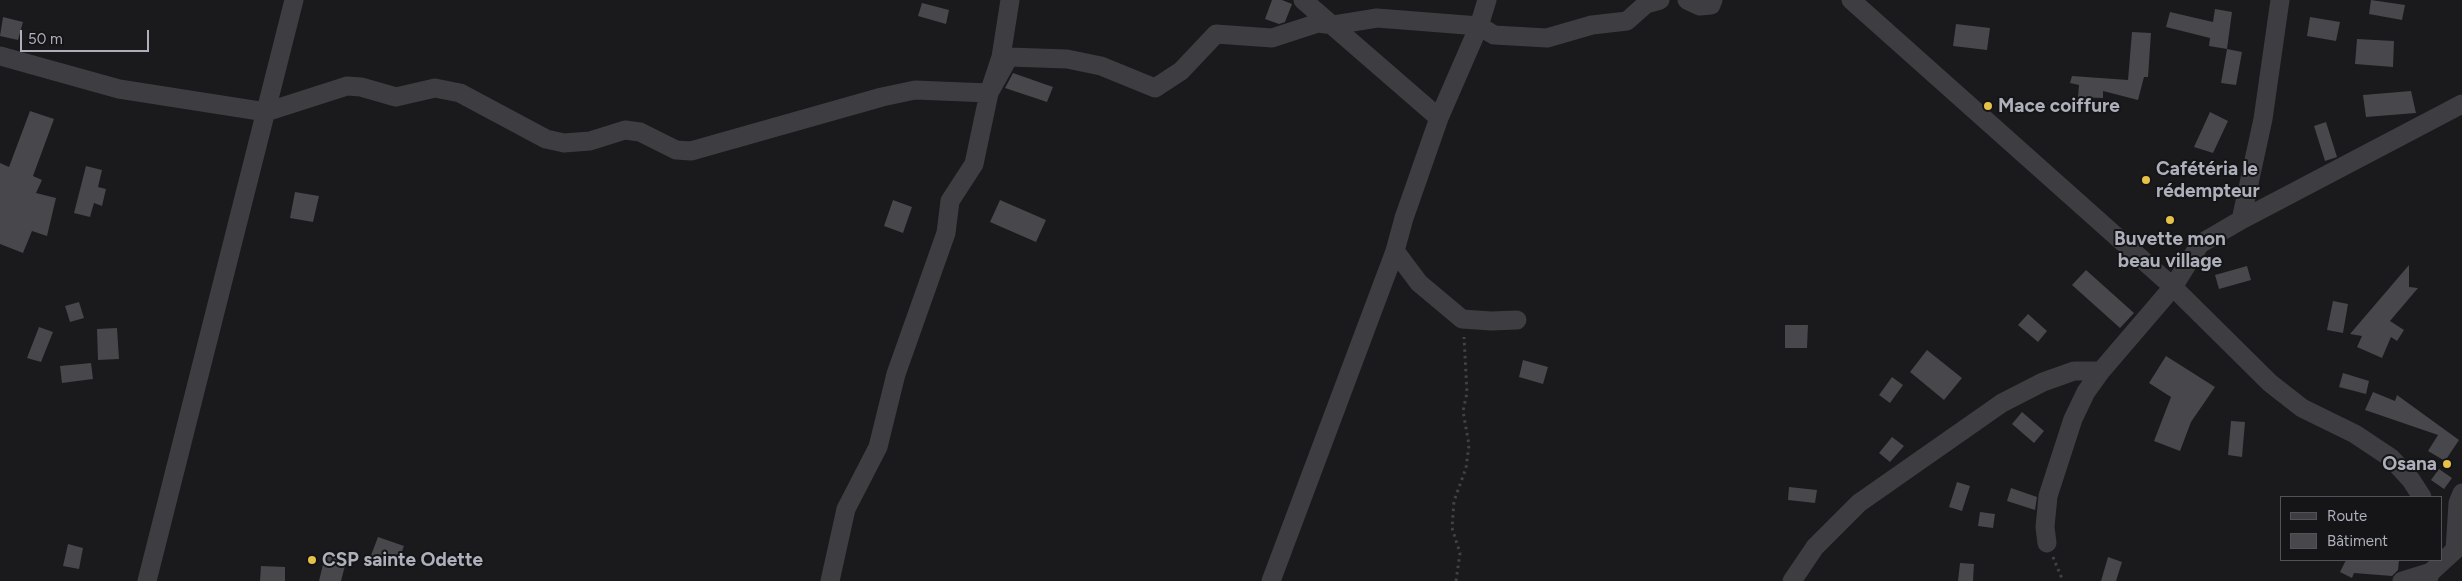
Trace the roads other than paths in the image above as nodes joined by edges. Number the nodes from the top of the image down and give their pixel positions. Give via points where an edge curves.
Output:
1 (294, 0) edge
2 (1010, 0) edge
3 (1303, 0) edge
4 (1487, 0) edge
5 (1660, 0) edge
6 (1687, 0) edge
7 (1713, 0) edge
8 (1851, 0) edge
9 (2280, 0) edge
10 (1334, 25) junction
11 (1482, 33) junction
12 (0, 56) edge
13 (988, 93) junction
14 (2462, 104) edge
15 (266, 112) junction
16 (1439, 118) junction
17 (2241, 220) junction
18 (1395, 251) junction
19 (2174, 287) junction
20 (1517, 320) dead end
21 (2101, 371) junction
22 (2462, 493) edge
23 (2421, 496) edge
24 (2442, 529) edge
25 (2047, 543) road end
26 (2458, 553) edge
27 (2429, 576) edge
28 (147, 581) edge
29 (830, 581) edge
30 (1271, 581) edge
31 (1792, 581) edge
32 (2402, 581) edge

1 - 15 street
2 - 13 street via 1001,57
3 - 10 street
4 - 11 street
5 - 11 street via 1646,4 1627,21 1592,25 1547,38
6 - 7 street via 1700,6 1711,5
8 - 19 street
9 - 17 street via 2263,119
10 - 11 street via 1377,18
10 - 13 street via 1318,23 1272,38 1216,34 1181,70 1155,88 1101,66 1067,59 1009,57
10 - 16 street
11 - 16 street
12 - 15 street via 119,89
13 - 15 street via 915,90 691,151 676,150 640,132 626,130 590,141 564,143 546,139 460,93 435,88 396,97 347,86
13 - 29 street via 974,164 950,201 946,233 896,374 878,447 846,509
14 - 17 street
15 - 28 street
16 - 18 street
17 - 19 street via 2200,244
18 - 20 street via 1419,283 1462,319
18 - 30 street
19 - 21 street
19 - 23 street via 2270,383 2302,408 2355,434 2391,458
21 - 25 street via 2086,392 2073,420 2048,496 2044,527
21 - 31 street via 2074,371 2002,403 1859,503 1815,547
22 - 26 street via 2458,503
24 - 26 street
26 - 27 street
27 - 32 street

